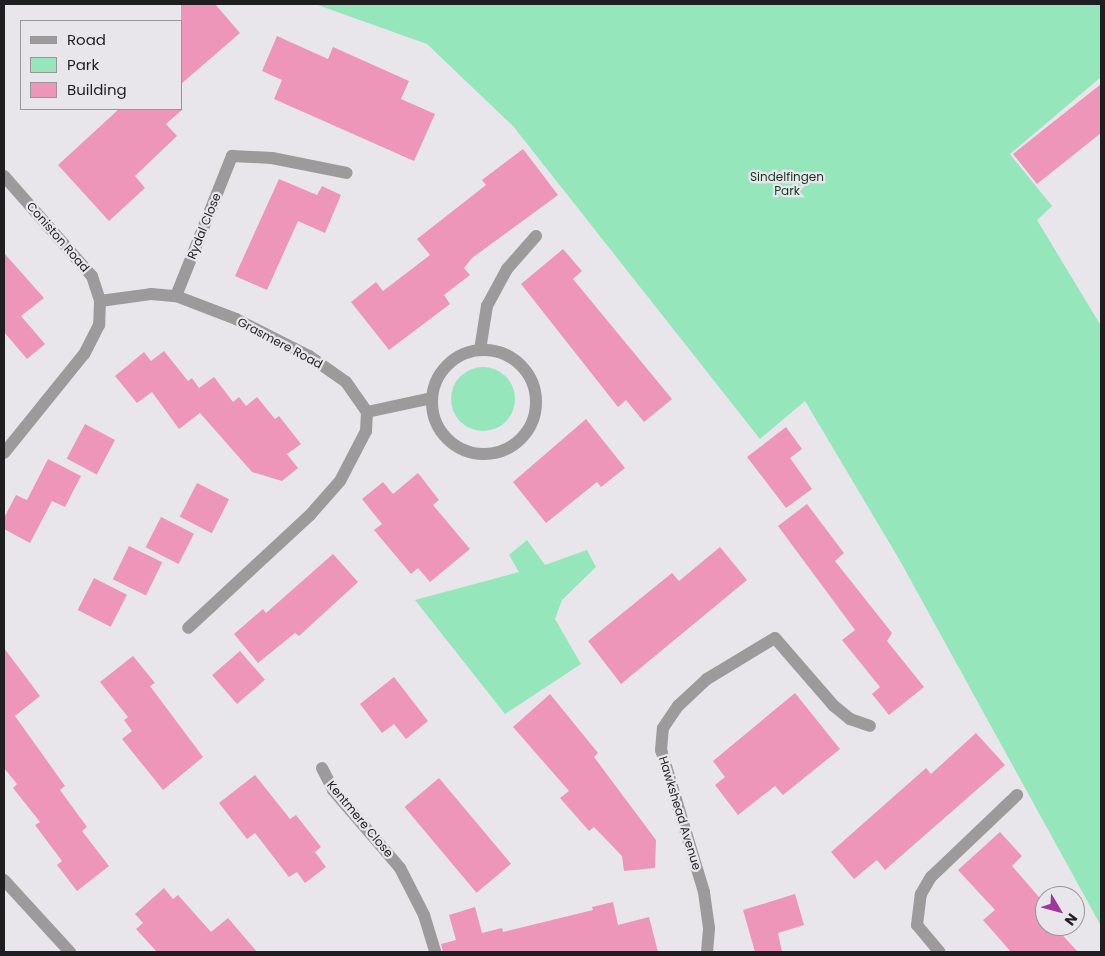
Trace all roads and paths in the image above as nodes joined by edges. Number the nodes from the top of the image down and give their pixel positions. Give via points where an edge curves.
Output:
1 (347, 173) dead end
2 (4, 176) edge
3 (536, 236) dead end
4 (176, 296) junction
5 (100, 301) junction
6 (480, 350) junction
7 (432, 398) junction
8 (367, 412) junction
9 (4, 453) edge
10 (188, 628) dead end
11 (870, 726) dead end
12 (322, 768) dead end
13 (1018, 795) dead end
14 (4, 880) edge
15 (70, 952) edge
16 (435, 952) edge
17 (707, 952) edge
18 (940, 952) edge

1 - 4 street, Rydal Close via 272,158 232,156
2 - 5 street, Coniston Road via 92,276
3 - 6 street via 507,269 488,306
4 - 5 street, Grasmere Road via 151,294
4 - 8 street, Grasmere Road via 236,319 309,356 346,382
5 - 9 street, Coniston Road via 99,325 84,354
6 - 7 street via 463,355 448,366 437,380
6 - 7 street via 498,352 514,360 534,385 534,418 526,434 512,446 494,454 476,454 457,447 444,435 435,419
7 - 8 street
8 - 10 street via 366,431 340,481 298,527
11 - 17 street, Hawkshead Avenue via 850,719 834,706 774,638 707,679 678,706 663,728 661,750 704,892 709,928
12 - 16 street, Kentmere Close via 334,790 400,868 424,916
13 - 18 street via 949,856 922,894 918,924
14 - 15 street

